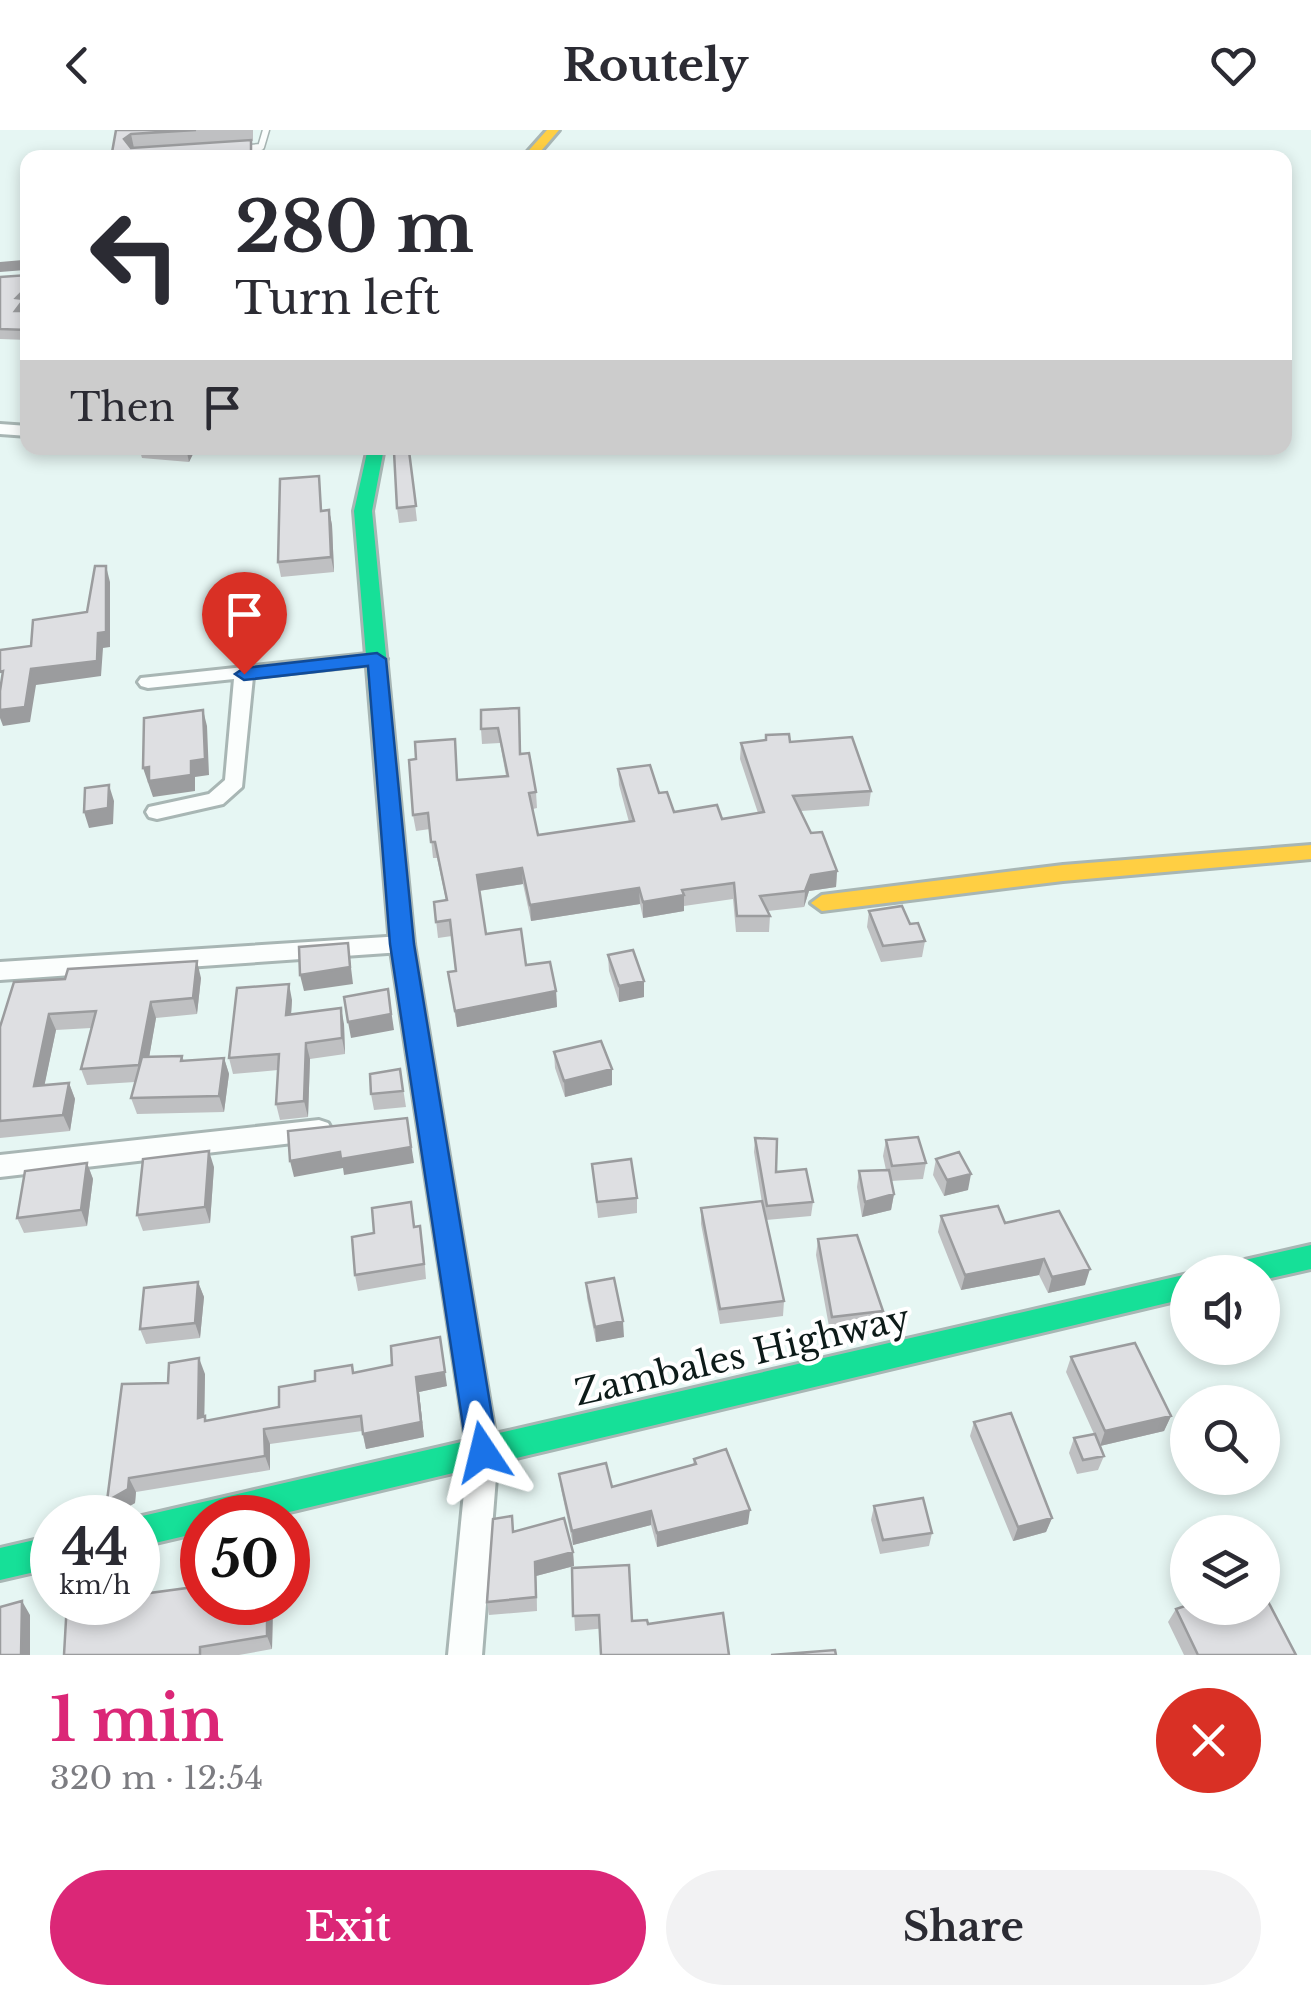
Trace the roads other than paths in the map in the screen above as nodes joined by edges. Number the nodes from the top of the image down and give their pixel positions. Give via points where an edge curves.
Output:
1 (266, 130) edge
2 (553, 130) edge
3 (231, 150) edge
4 (535, 150) edge
5 (375, 455) edge
6 (377, 659) junction
7 (244, 674) junction
8 (148, 682) dead end
9 (157, 812) dead end
10 (1311, 852) edge
11 (822, 903) dead end
12 (402, 944) junction
13 (0, 970) edge
14 (349, 1126) edge
15 (0, 1166) edge
16 (1311, 1257) edge
17 (1280, 1264) edge
18 (1170, 1290) edge
19 (483, 1452) junction
20 (160, 1527) edge
21 (30, 1557) edge
22 (0, 1564) edge
23 (465, 1655) edge

1 - 3 lane via 261,146
2 - 4 main road
5 - 6 main road via 363,511
6 - 7 street
6 - 12 main road
7 - 8 street
7 - 9 street via 235,782 216,799
10 - 11 main road
12 - 13 street
12 - 19 main road via 417,1119
14 - 15 street
16 - 17 main road
18 - 19 main road, Zambales Highway
19 - 20 main road, Zambales Highway
19 - 23 street
21 - 22 main road

